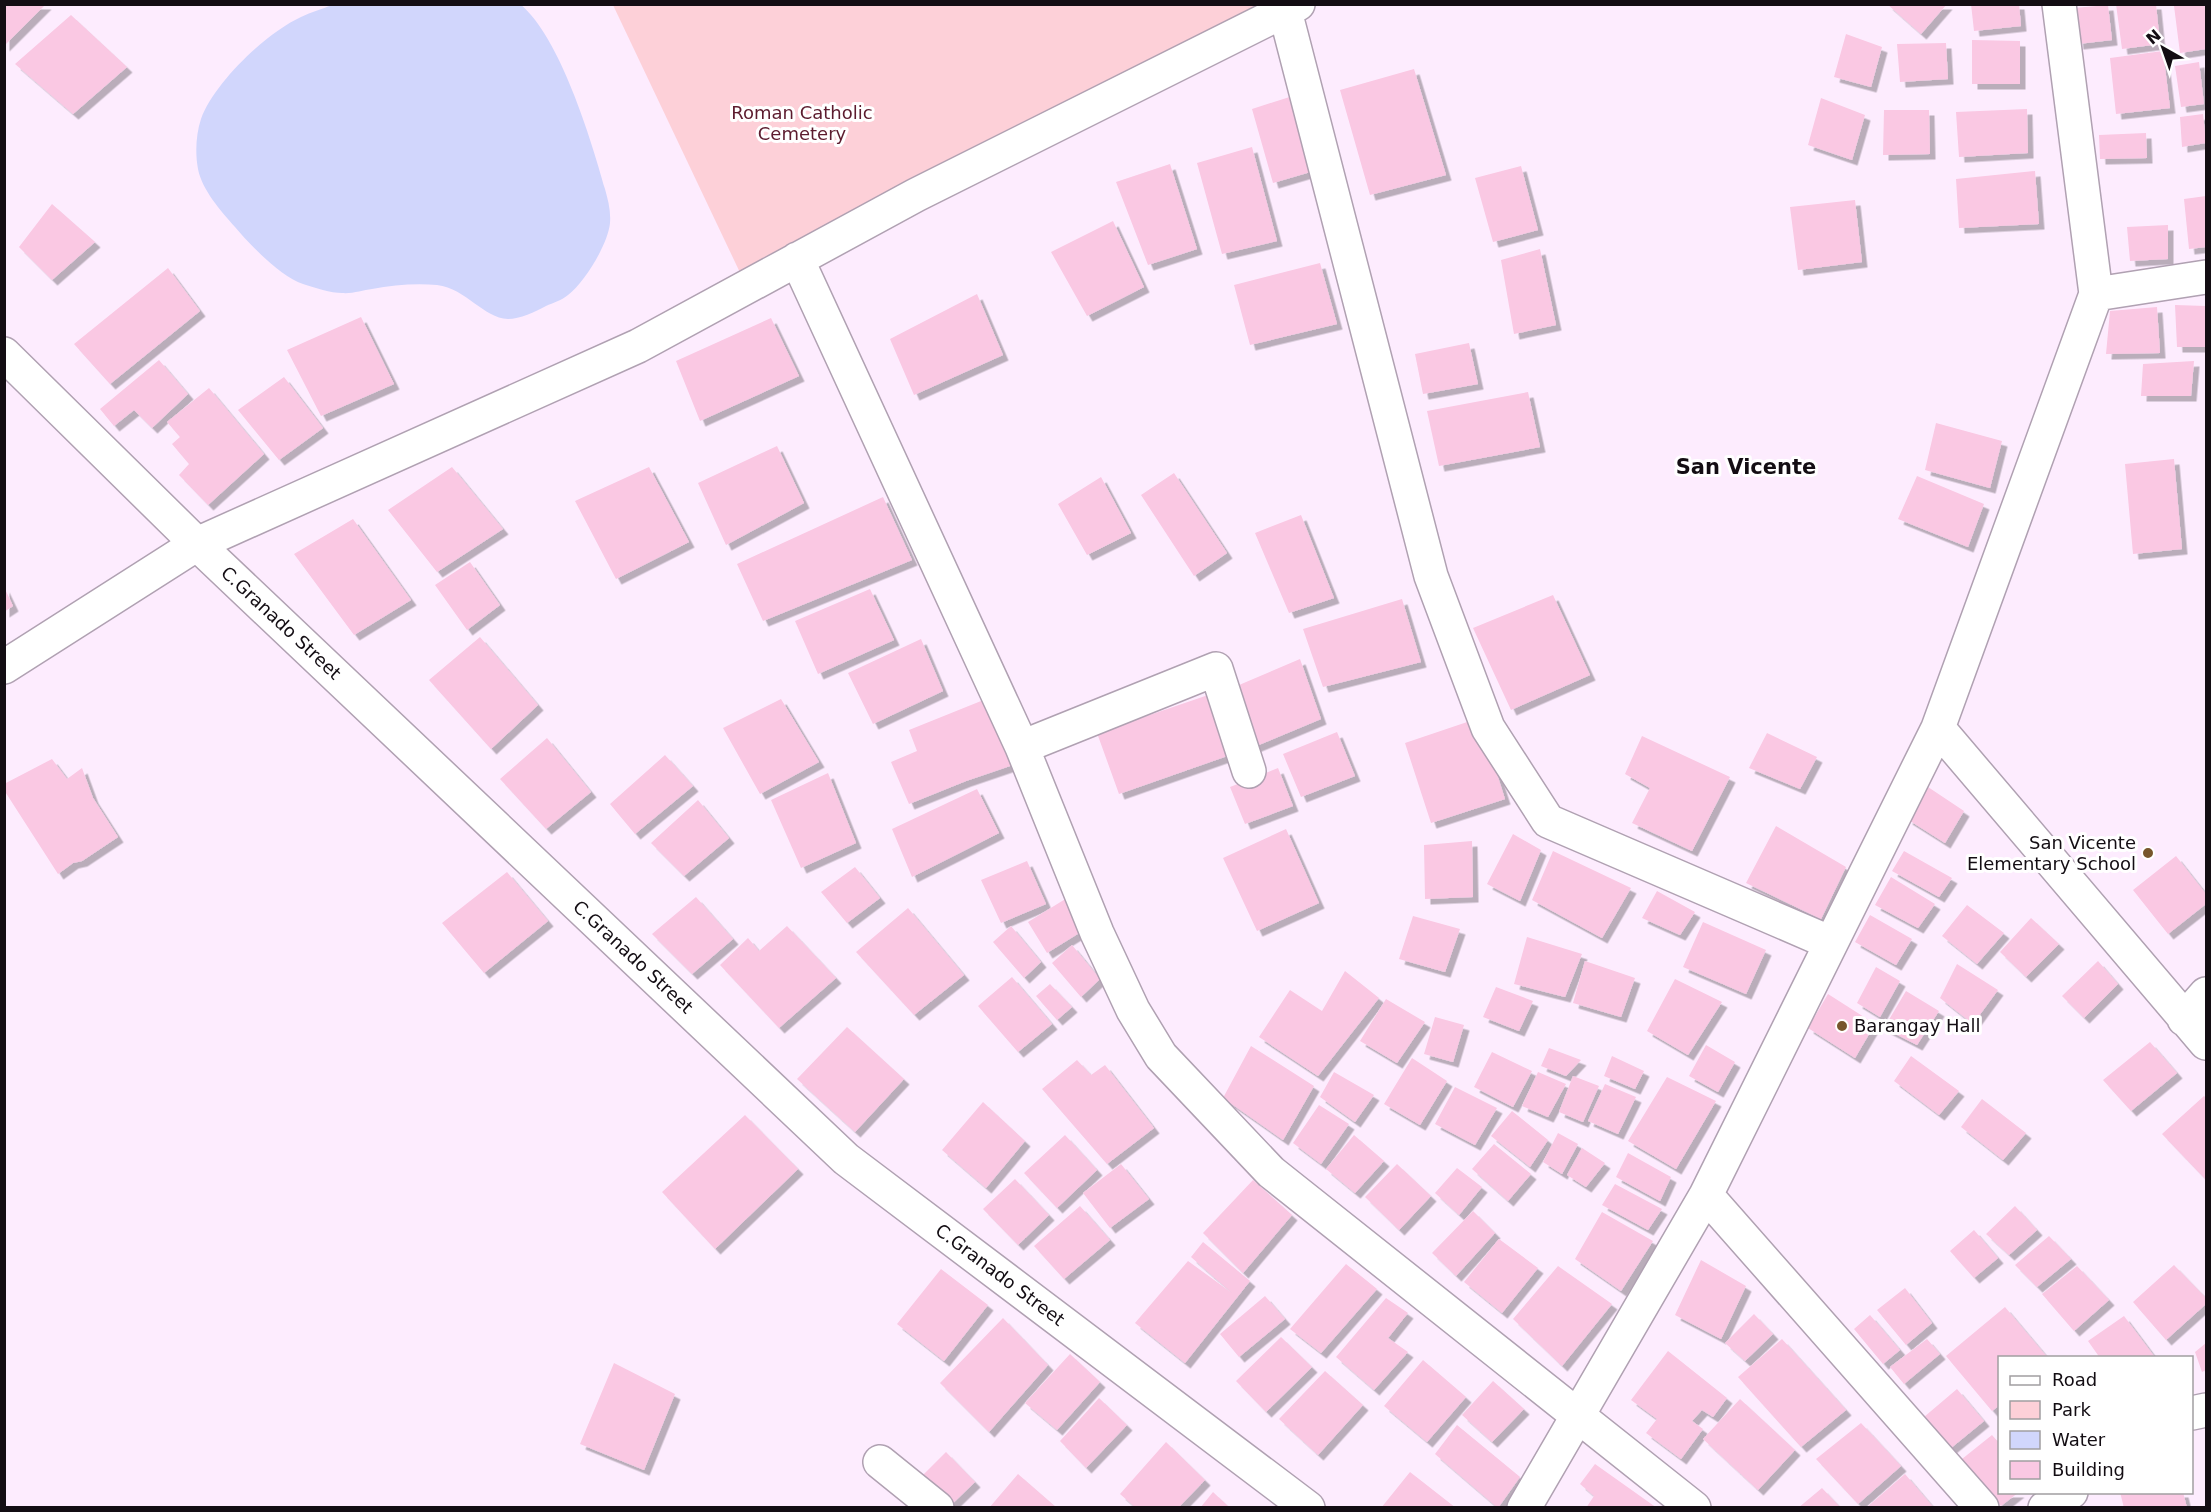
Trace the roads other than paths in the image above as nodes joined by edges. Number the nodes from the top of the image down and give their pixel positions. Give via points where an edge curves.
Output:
1 (2059, 4) edge
2 (1291, 8) edge
3 (797, 259) junction
4 (2206, 277) edge
5 (2096, 294) junction
6 (4, 354) edge
7 (197, 544) junction
8 (4, 667) edge
9 (1938, 728) junction
10 (1022, 747) junction
11 (1249, 771) dead end
12 (1832, 943) junction
13 (2206, 994) edge
14 (2184, 1019) junction
15 (2206, 1043) edge
16 (1706, 1194) junction
17 (1578, 1414) junction
18 (880, 1462) dead end
19 (2068, 1494) edge
20 (937, 1508) edge
21 (1308, 1508) edge
22 (1524, 1508) edge
23 (1694, 1508) edge
24 (1982, 1508) edge
25 (2045, 1508) edge

1 - 5 street
2 - 3 street via 916,195
2 - 12 street via 1431,576 1488,728 1548,821
3 - 7 street via 638,346
3 - 10 street
4 - 5 street
5 - 9 street
6 - 7 street, C.Granado Street
7 - 8 street
7 - 21 street, C.Granado Street via 846,1159
9 - 12 street
9 - 14 street
10 - 11 street via 1216,669
10 - 17 street via 1102,942 1133,1010 1161,1056 1271,1172
12 - 16 street
13 - 14 street
14 - 15 street
16 - 17 street
16 - 24 street
17 - 22 street
17 - 23 street
18 - 20 street
19 - 25 street

